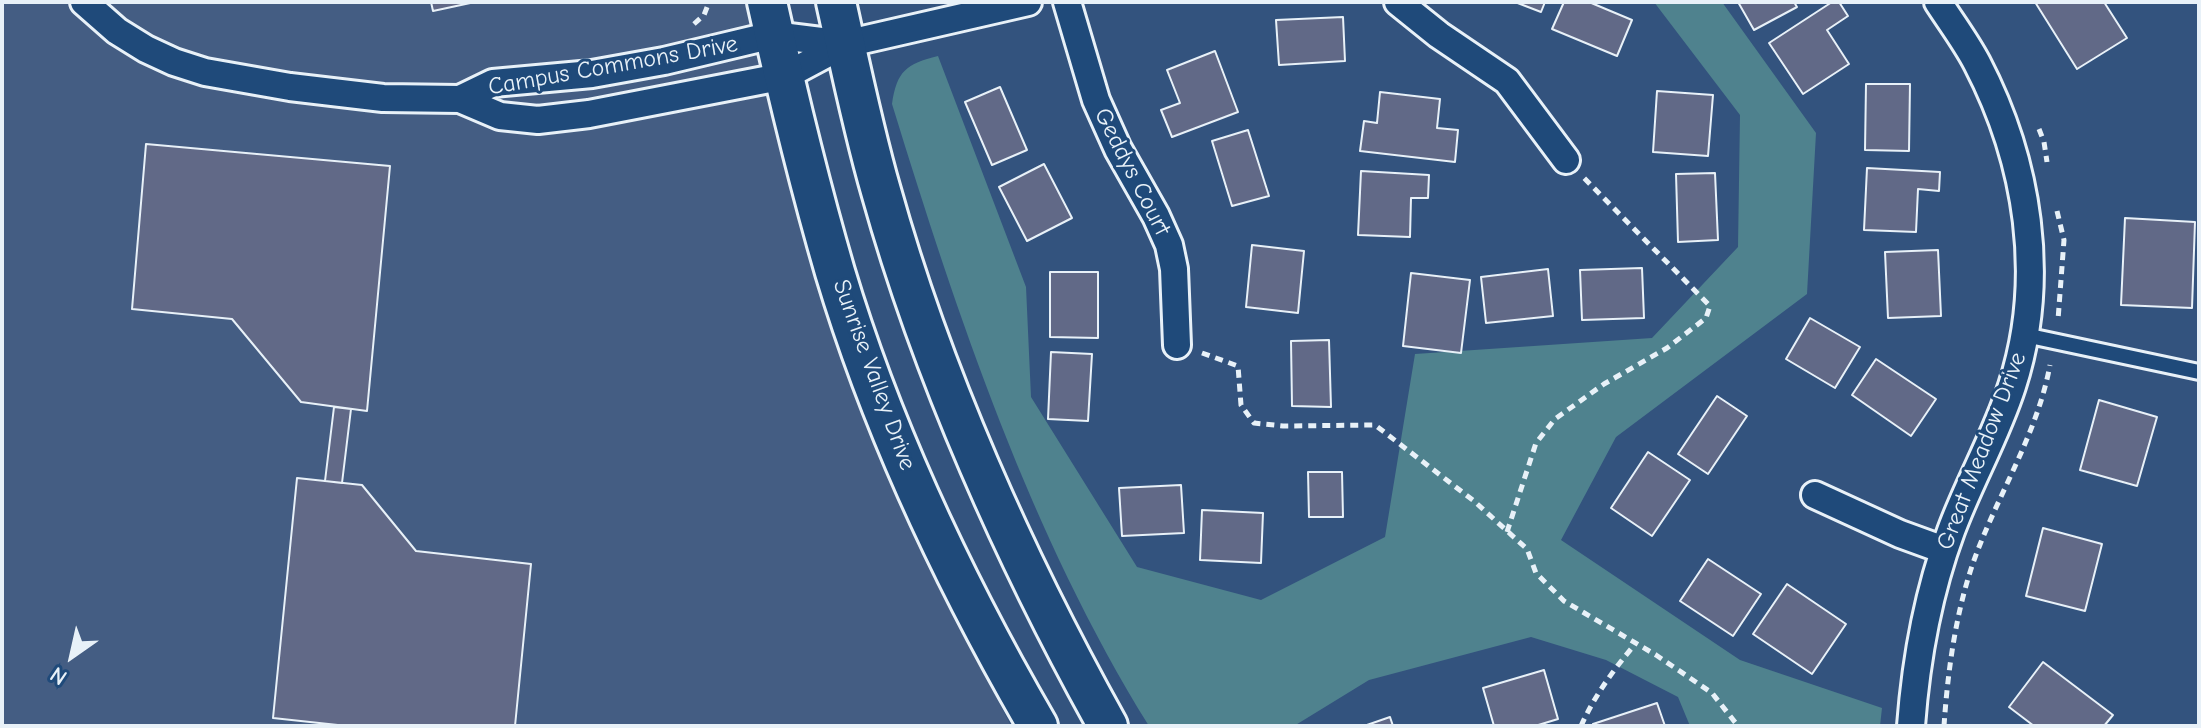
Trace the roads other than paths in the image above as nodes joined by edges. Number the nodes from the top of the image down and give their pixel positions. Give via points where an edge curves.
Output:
1 (84, 2) edge
2 (836, 2) edge
3 (1028, 2) edge
4 (1067, 2) edge
5 (1398, 2) edge
6 (1938, 2) edge
7 (770, 18) edge
8 (845, 44) junction
9 (785, 76) junction
10 (460, 99) junction
11 (1566, 160) road end
12 (2025, 335) junction
13 (1177, 345) road end
14 (2199, 372) edge
15 (1815, 495) dead end
16 (1944, 550) junction
17 (1038, 726) edge
18 (1108, 726) edge
19 (1911, 726) edge

1 - 10 street, Campus Commons Drive via 146,49 205,72 383,98
2 - 8 main road
3 - 8 street
4 - 13 street, Geddys Court via 1096,100 1169,245
5 - 11 street via 1507,81
6 - 12 street, Great Meadow Drive via 1976,60 2017,160 2030,278
7 - 8 street, Campus Commons Drive
7 - 9 main road, Sunrise Valley Drive
7 - 10 street, Campus Commons Drive via 664,61 493,83
8 - 9 street, Campus Commons Drive
8 - 18 main road via 881,192 929,339 1016,545
9 - 10 street, Campus Commons Drive via 538,120 500,116
9 - 17 main road, Sunrise Valley Drive via 836,274 874,384 971,609
12 - 14 lane
12 - 16 street, Great Meadow Drive via 1993,437
15 - 16 street
16 - 19 street, Great Meadow Drive via 1929,604

